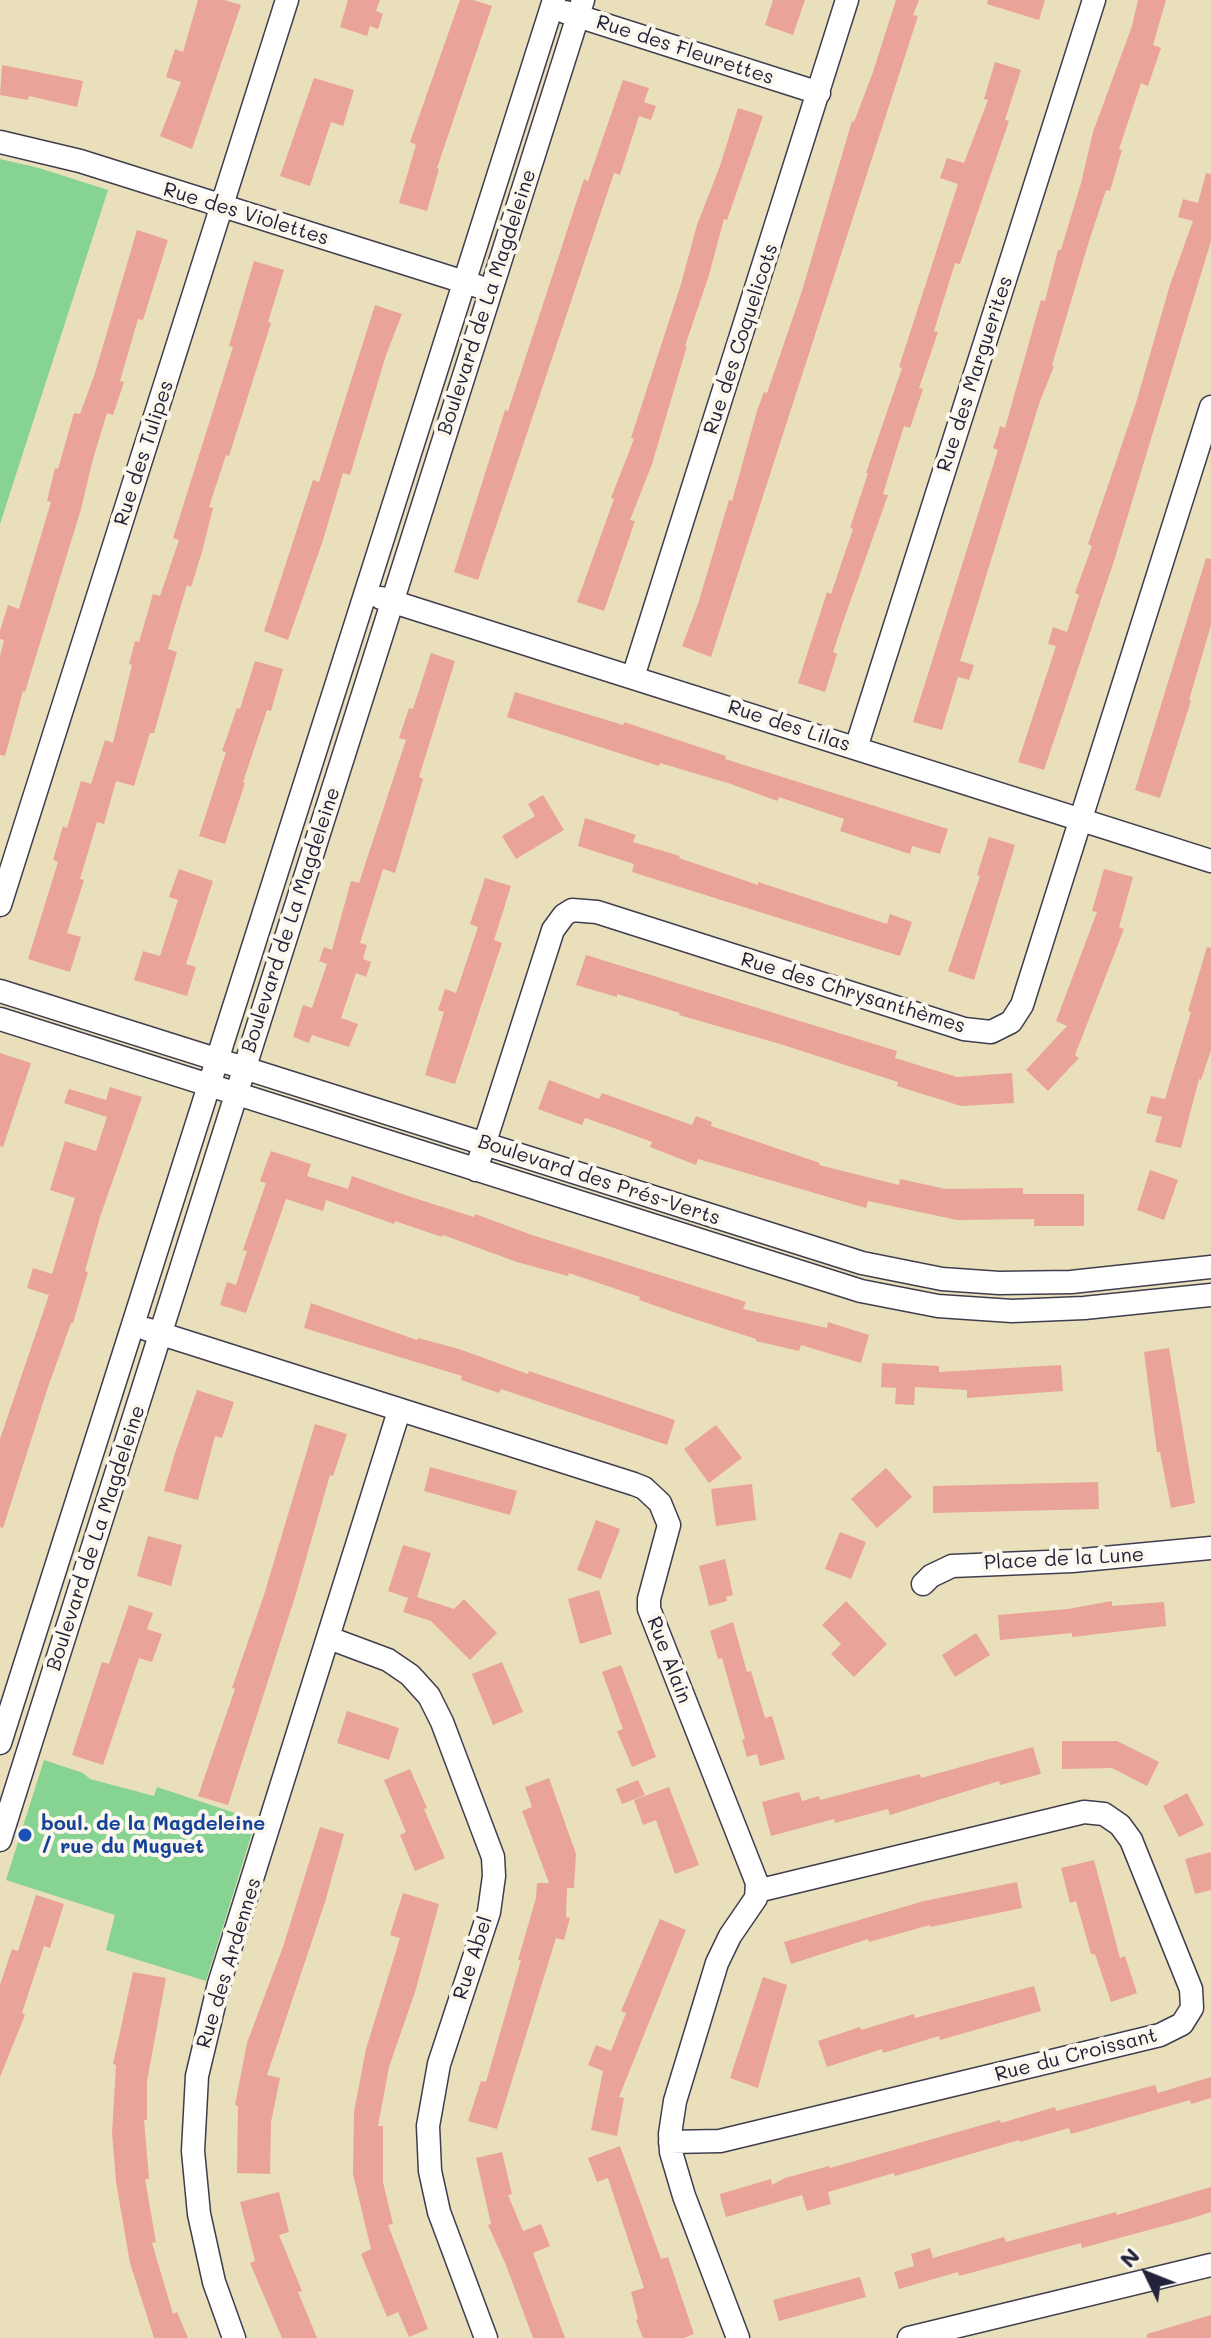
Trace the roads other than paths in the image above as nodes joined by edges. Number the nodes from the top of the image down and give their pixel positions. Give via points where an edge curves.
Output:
1 (287, 0) edge
2 (847, 0) edge
3 (1094, 0) edge
4 (553, 4) edge
5 (581, 8) edge
6 (819, 93) junction
7 (0, 142) edge
8 (222, 206) junction
9 (465, 283) junction
10 (490, 290) junction
11 (1211, 407) edge
12 (366, 594) junction
13 (392, 602) junction
14 (633, 677) junction
15 (856, 748) junction
16 (1080, 818) junction
17 (1211, 861) edge
18 (0, 905) edge
19 (0, 991) edge
20 (0, 1019) edge
21 (218, 1059) junction
22 (244, 1067) junction
23 (209, 1085) junction
24 (236, 1093) junction
25 (485, 1144) junction
26 (476, 1170) junction
27 (1211, 1267) edge
28 (1211, 1295) edge
29 (133, 1324) junction
30 (160, 1334) junction
31 (399, 1411) junction
32 (1211, 1548) edge
33 (923, 1584) dead end
34 (329, 1638) junction
35 (0, 1743) edge
36 (6, 1801) edge
37 (0, 1840) edge
38 (757, 1891) junction
39 (670, 2142) junction
40 (1211, 2265) edge
41 (234, 2338) edge
42 (486, 2338) edge
43 (738, 2338) edge
44 (909, 2338) edge

1 - 8 street, Rue des Tulipes
2 - 6 street, Rue des Coquelicots
3 - 15 street, Rue des Marguerites
4 - 5 street, Rue des Fleurettes
4 - 9 street, Boulevard de La Magdeleine
5 - 6 street, Rue des Fleurettes
5 - 10 street, Boulevard de La Magdeleine
6 - 14 street, Rue des Coquelicots
7 - 8 street, Rue des Violettes
8 - 9 street, Rue des Violettes
8 - 18 street, Rue des Tulipes
9 - 10 street, Rue des Violettes
9 - 12 street, Boulevard de La Magdeleine
10 - 13 street, Boulevard de La Magdeleine
11 - 16 street, Rue des Chrysanthèmes
12 - 13 street, Rue des Lilas
12 - 21 street, Boulevard de La Magdeleine
13 - 14 street, Rue des Lilas
13 - 22 street, Boulevard de La Magdeleine
14 - 15 street, Rue des Lilas
15 - 16 street, Rue des Lilas
16 - 17 street, Rue des Lilas
16 - 25 street, Rue des Chrysanthèmes via 1022,1005 1011,1022 991,1032 964,1029 597,912 572,910 553,930
19 - 21 street, Boulevard des Prés-Verts
20 - 23 street, Boulevard des Prés-Verts
21 - 22 street, Boulevard des Prés-Verts
21 - 23 street, Boulevard de La Magdeleine
22 - 24 street, Boulevard de La Magdeleine
22 - 25 street, Boulevard des Prés-Verts
23 - 24 street, Boulevard des Prés-Verts
23 - 29 street, Boulevard de La Magdeleine
24 - 26 street, Boulevard des Prés-Verts
24 - 30 street, Boulevard de La Magdeleine
25 - 26 street, Rue des Chrysanthèmes
25 - 27 street, Boulevard des Prés-Verts via 862,1263 942,1279 1049,1283
26 - 28 street, Boulevard des Prés-Verts via 835,1284 916,1302 1034,1311
29 - 30 street, Rue Alain
29 - 35 street, Boulevard de La Magdeleine
30 - 31 street, Rue Alain
30 - 36 street, Boulevard de La Magdeleine
31 - 34 street, Rue des Ardennes
31 - 38 street, Rue Alain via 634,1484 660,1503 669,1525 649,1609
32 - 33 street, Place de la Lune via 952,1566
34 - 41 street, Rue des Ardennes via 219,1984 197,2076 197,2205 214,2282
34 - 42 street, Rue Abel via 398,1666 429,1696 493,1857 489,1912 439,2064 428,2126 436,2201
36 - 37 street, Boulevard de La Magdeleine
38 - 39 street via 717,1963 675,2101
38 - 39 street, Rue du Croissant via 1084,1812 1104,1814 1131,1840 1191,1989 1192,2008 1182,2024 1160,2035 720,2141
39 - 43 street via 684,2196
40 - 44 street

